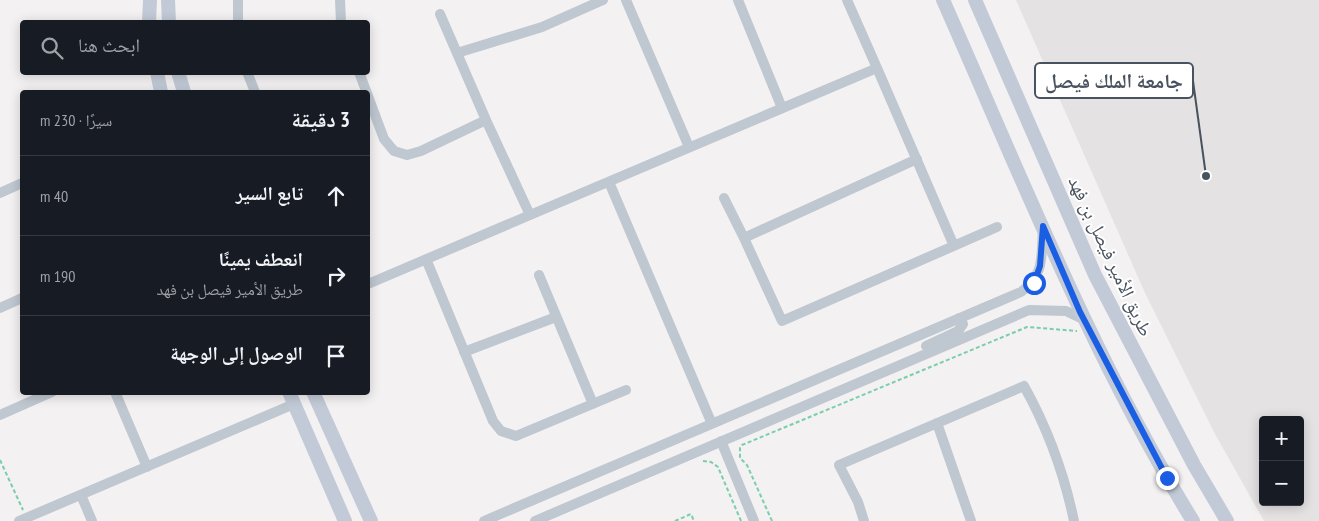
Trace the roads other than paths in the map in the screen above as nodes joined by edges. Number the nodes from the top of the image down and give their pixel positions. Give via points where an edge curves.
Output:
1 (150, 0) edge
2 (168, 0) edge
3 (238, 0) edge
4 (340, 0) edge
5 (603, 0) edge
6 (626, 0) edge
7 (738, 0) edge
8 (847, 0) edge
9 (943, 0) edge
10 (975, 0) edge
11 (440, 14) dead end
12 (148, 20) edge
13 (168, 20) edge
14 (238, 20) edge
15 (340, 20) edge
16 (457, 53) junction
17 (877, 68) junction
18 (158, 75) edge
19 (179, 75) edge
20 (248, 75) edge
21 (360, 75) edge
22 (161, 90) edge
23 (183, 90) edge
24 (254, 90) edge
25 (364, 90) edge
26 (370, 105) edge
27 (782, 108) junction
28 (486, 120) junction
29 (690, 147) junction
30 (917, 159) junction
31 (609, 182) junction
32 (20, 184) edge
33 (0, 193) edge
34 (724, 198) dead end
35 (530, 215) junction
36 (1043, 226) junction
37 (997, 227) dead end
38 (744, 238) junction
39 (954, 246) junction
40 (426, 259) junction
41 (539, 275) dead end
42 (370, 283) edge
43 (20, 299) edge
44 (0, 308) edge
45 (556, 317) junction
46 (959, 318) junction
47 (1085, 320) junction
48 (464, 352) junction
49 (910, 360) junction
50 (626, 390) dead end
51 (45, 395) edge
52 (116, 395) edge
53 (314, 395) edge
54 (292, 398) edge
55 (593, 404) junction
56 (0, 415) edge
57 (937, 423) junction
58 (712, 424) junction
59 (721, 441) junction
60 (147, 467) junction
61 (81, 495) junction
62 (23, 519) edge
63 (92, 521) edge
64 (345, 521) edge
65 (371, 521) edge
66 (484, 521) edge
67 (535, 521) edge
68 (754, 521) edge
69 (864, 521) edge
70 (971, 521) edge
71 (1074, 521) edge
72 (1193, 521) edge
73 (1227, 521) edge

1 - 12 main road
2 - 13 main road
3 - 14 street
4 - 15 street
5 - 16 street via 542,27
6 - 29 street
7 - 27 street
8 - 17 street
9 - 36 main road
10 - 73 main road, طريق الأمير فيصل بن فهد via 1095,275 1194,465
11 - 16 street
16 - 28 street
17 - 27 street
17 - 30 street
18 - 22 main road
19 - 23 main road
20 - 24 street
21 - 25 street
26 - 28 street via 384,139 394,152 407,155
27 - 29 street
28 - 35 street
29 - 31 street
30 - 38 street
30 - 39 street
31 - 35 street
31 - 58 street
32 - 33 street
34 - 38 street
35 - 40 street
36 - 46 street via 1040,266 1034,283 1021,292
36 - 47 main road
37 - 39 street
38 - 39 street via 782,321
40 - 42 street
40 - 48 street
41 - 45 street
43 - 44 street
45 - 48 street
45 - 55 street
46 - 49 street via 963,324 958,331 924,347
46 - 58 street
47 - 49 street via 1066,311 1029,310
47 - 72 main road via 1167,478
48 - 55 street via 493,421 507,435 516,436
49 - 59 street
50 - 55 street
51 - 56 street
52 - 60 street
53 - 65 main road
54 - 60 street
54 - 64 main road
57 - 69 street via 839,465
57 - 70 street
57 - 71 street via 1024,386 1045,425 1068,490
58 - 66 street
59 - 67 street
59 - 68 street
60 - 61 street
61 - 62 street
61 - 63 street

